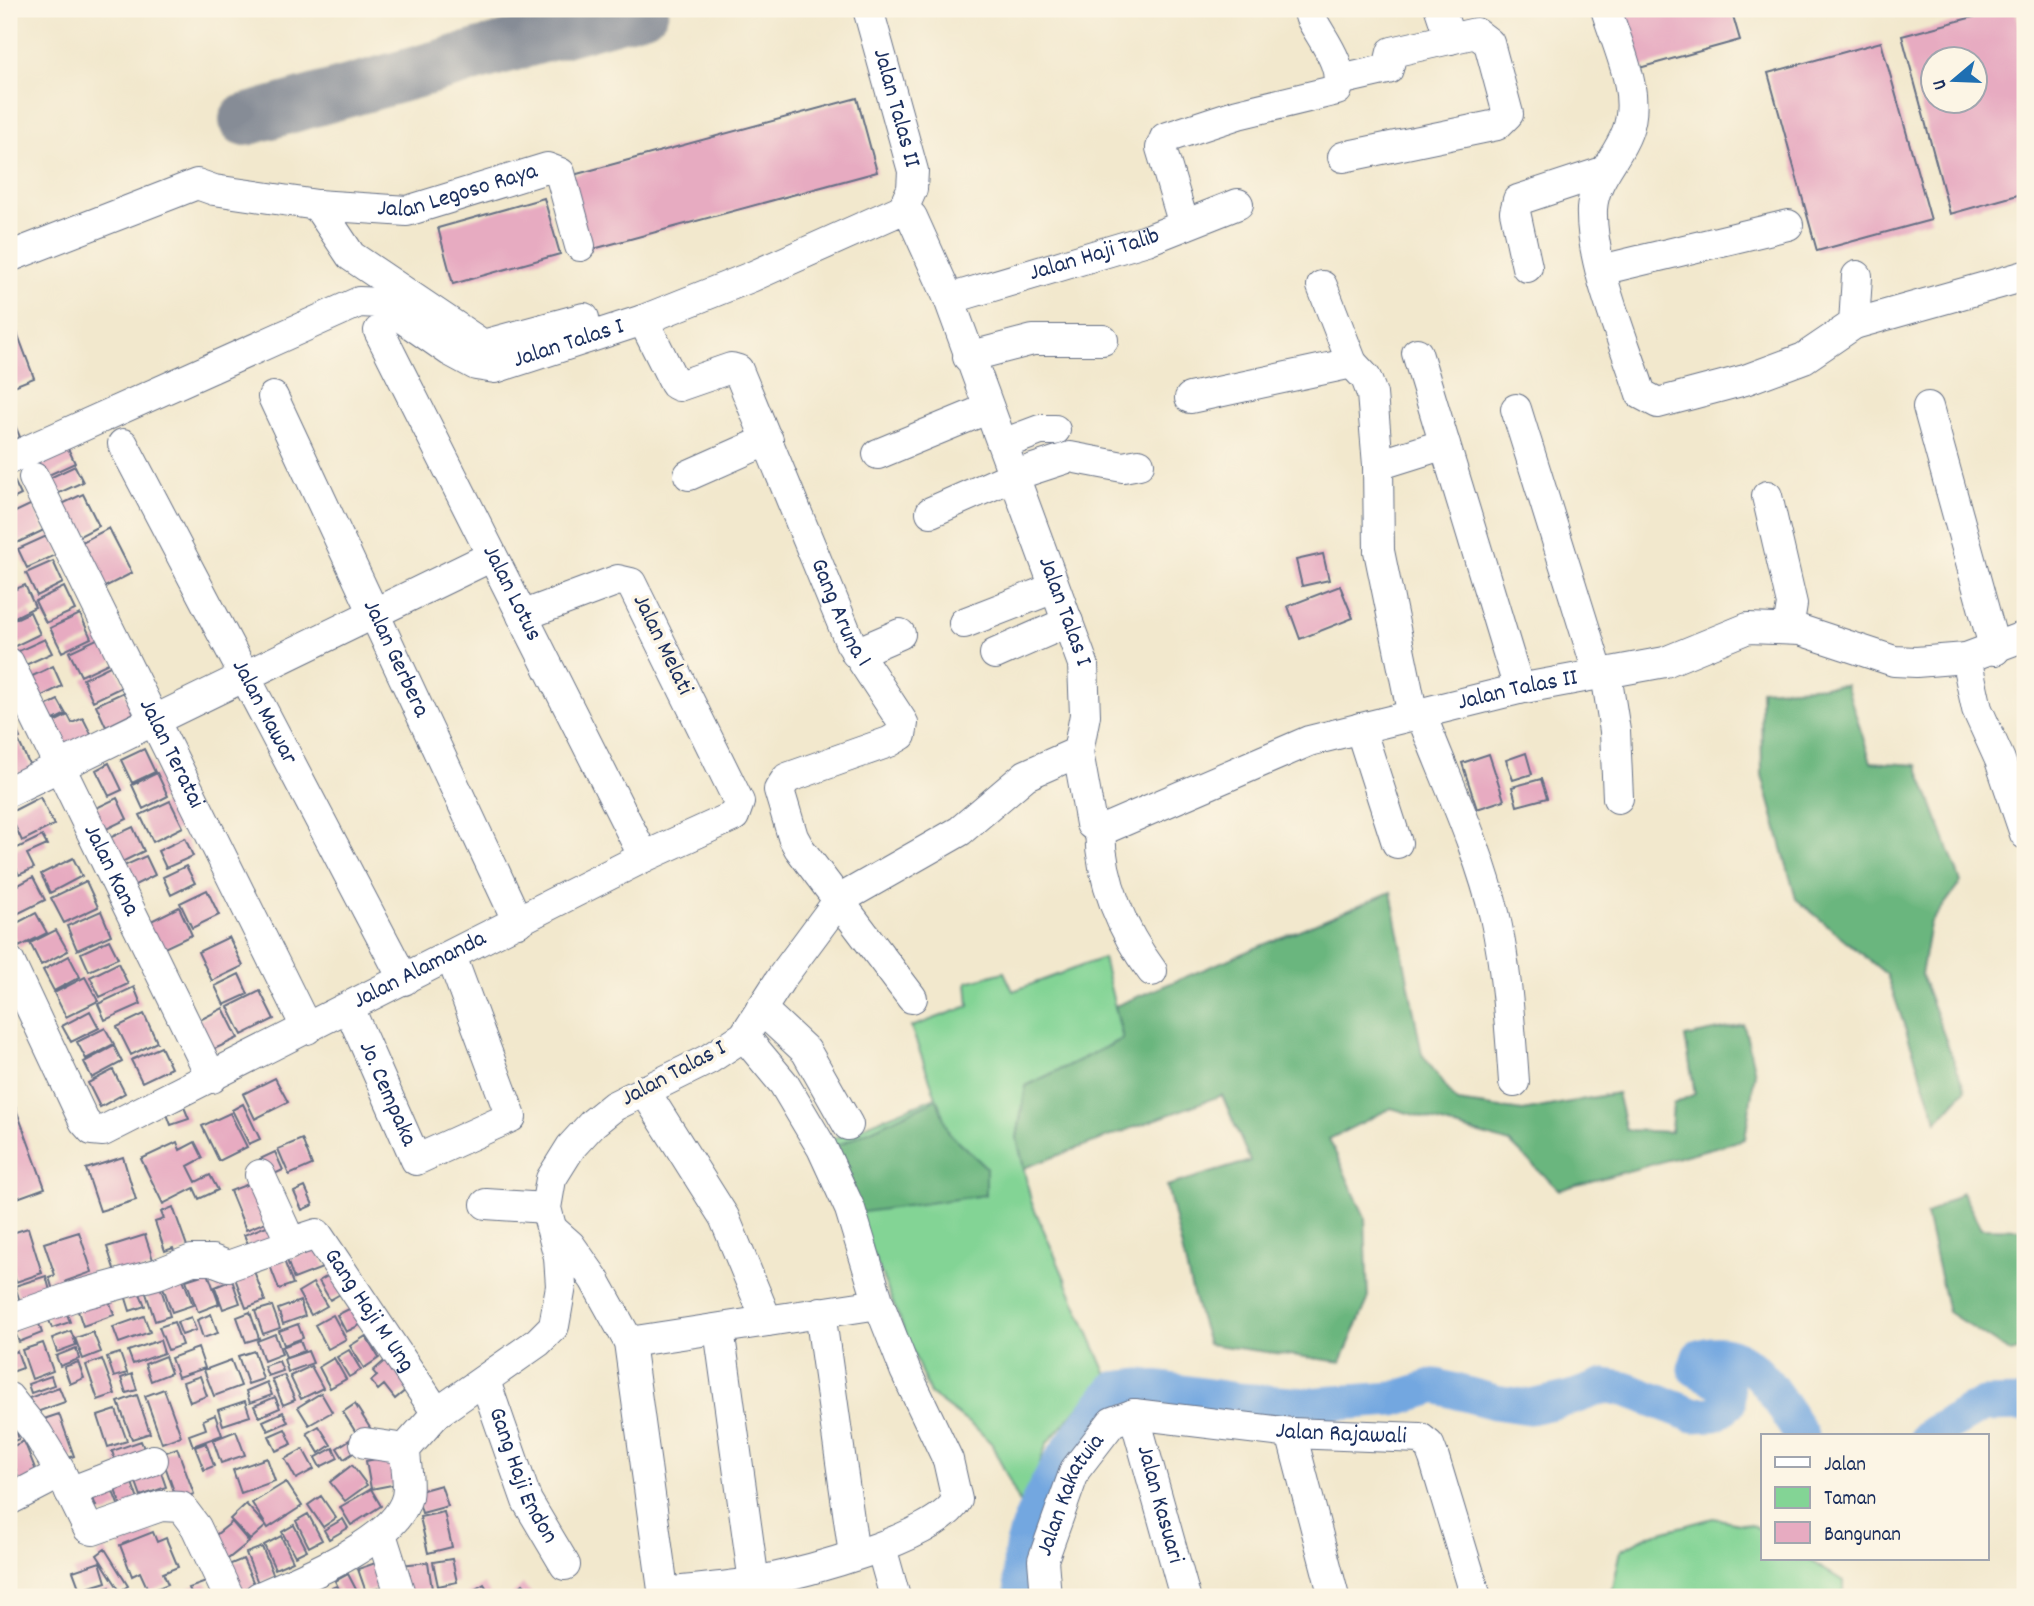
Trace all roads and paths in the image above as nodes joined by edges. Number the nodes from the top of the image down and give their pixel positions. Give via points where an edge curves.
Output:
1 (868, 9) edge
2 (1312, 9) edge
3 (1440, 9) edge
4 (1606, 9) edge
5 (1450, 39) junction
6 (1340, 80) junction
7 (1343, 158) dead end
8 (1603, 172) junction
9 (214, 190) junction
10 (1238, 204) dead end
11 (317, 205) junction
12 (903, 209) junction
13 (1184, 225) junction
14 (1788, 225) dead end
15 (580, 246) dead end
16 (9, 257) edge
17 (1527, 267) dead end
18 (1601, 270) junction
19 (1857, 276) dead end
20 (2025, 276) edge
21 (9, 278) edge
22 (1322, 286) dead end
23 (949, 299) junction
24 (584, 318) dead end
25 (643, 320) junction
26 (1854, 324) junction
27 (379, 331) dead end
28 (1103, 340) dead end
29 (1417, 353) dead end
30 (968, 357) junction
31 (1352, 363) junction
32 (273, 397) dead end
33 (1190, 398) dead end
34 (1928, 407) dead end
35 (987, 409) junction
36 (1516, 409) dead end
37 (1055, 430) dead end
38 (768, 440) junction
39 (123, 444) dead end
40 (1003, 444) junction
41 (1445, 444) junction
42 (878, 454) dead end
43 (9, 459) edge
44 (1139, 464) dead end
45 (1378, 465) junction
46 (689, 475) dead end
47 (1015, 475) junction
48 (34, 478) dead end
49 (1768, 496) dead end
50 (931, 512) dead end
51 (492, 556) junction
52 (1054, 588) junction
53 (376, 612) junction
54 (522, 616) junction
55 (1068, 622) junction
56 (964, 623) dead end
57 (1788, 629) junction
58 (900, 634) dead end
59 (2025, 636) edge
60 (1995, 650) junction
61 (856, 653) junction
62 (995, 654) dead end
63 (1966, 658) junction
64 (9, 663) edge
65 (1603, 674) junction
66 (243, 677) junction
67 (1519, 690) junction
68 (1417, 715) junction
69 (155, 720) junction
70 (1360, 728) junction
71 (1078, 752) junction
72 (61, 765) junction
73 (9, 791) edge
74 (1618, 798) dead end
75 (738, 812) joint
76 (1096, 829) junction
77 (2025, 834) edge
78 (1397, 843) dead end
79 (644, 857) junction
80 (839, 900) junction
81 (518, 922) junction
82 (451, 956) junction
83 (9, 961) edge
84 (1139, 966) dead end
85 (404, 980) junction
86 (912, 998) dead end
87 (349, 1008) junction
88 (761, 1009) junction
89 (307, 1029) junction
90 (744, 1036) junction
91 (212, 1078) junction
92 (1514, 1082) dead end
93 (644, 1090) junction
94 (848, 1125) dead end
95 (260, 1175) dead end
96 (486, 1204) dead end
97 (549, 1219) junction
98 (289, 1243) junction
99 (879, 1304) junction
100 (820, 1312) junction
101 (9, 1319) edge
102 (767, 1321) junction
103 (719, 1329) junction
104 (629, 1342) junction
105 (485, 1381) junction
106 (10, 1401) edge
107 (437, 1413) junction
108 (1134, 1414) junction
109 (1291, 1433) junction
110 (365, 1443) dead end
111 (405, 1449) junction
112 (153, 1460) dead end
113 (66, 1482) junction
114 (9, 1500) edge
115 (381, 1534) junction
116 (868, 1551) junction
117 (565, 1565) dead end
118 (755, 1590) edge
119 (664, 1595) edge
120 (229, 1597) edge
121 (259, 1597) edge
122 (401, 1597) edge
123 (894, 1597) edge
124 (1046, 1597) edge
125 (1185, 1597) edge
126 (1334, 1597) edge
127 (1476, 1597) edge

1 - 12 street, Jalan Talas II via 913,171 912,189
2 - 6 street via 1310,16 1328,46
3 - 5 street
4 - 8 street via 1633,97 1627,132
5 - 6 street via 1392,52 1388,69
5 - 7 street via 1476,33 1489,43 1508,114 1505,120
6 - 13 street via 1334,92 1238,114 1165,138 1161,148
8 - 17 street via 1518,200 1515,212
8 - 18 street via 1592,210
9 - 11 street, Jalan Legoso Raya
9 - 16 street, Jalan Legoso Raya via 197,184
9 - 21 street via 203,202
10 - 13 street, Jalan Haji Talib
11 - 15 street, Jalan Legoso Raya via 407,211 554,168 561,173
11 - 24 street via 351,256 482,345
12 - 23 street, Jalan Talas I via 912,217
12 - 25 street, Jalan Talas I
13 - 23 street, Jalan Haji Talib via 1065,267
14 - 18 street
18 - 26 street via 1641,394 1658,403 1745,380 1804,358
19 - 26 street
20 - 26 street
22 - 31 street
23 - 30 street, Jalan Talas I
25 - 38 street, Gang Aruna 1 via 671,380 679,386 731,368 738,370
25 - 43 street, Jalan Talas I via 495,368 476,365 450,351 381,303 359,302
27 - 51 street, Jalan Lotus
28 - 30 street via 1033,340
29 - 41 street
30 - 35 street, Jalan Talas I
31 - 33 street
31 - 45 street via 1370,386
32 - 53 street, Jalan Gerbera
34 - 60 street
35 - 40 street, Jalan Talas I
35 - 42 street
36 - 65 street
37 - 40 street via 1040,430
38 - 46 street
38 - 61 street, Gang Aruna 1
39 - 66 street, Jalan Mawar
40 - 47 street, Jalan Talas I
41 - 45 street
41 - 67 street
44 - 47 street via 1123,467 1070,457
45 - 68 street via 1380,551
47 - 50 street
47 - 52 street, Jalan Talas I
48 - 69 street, Jalan Teratai
49 - 57 street via 1792,604
51 - 53 street
51 - 54 street, Jalan Lotus
52 - 55 street, Jalan Talas I
52 - 56 street
53 - 66 street
53 - 81 street, Jalan Gerbera
54 - 75 street, Jalan Melati via 618,580 631,583 738,802
54 - 79 street, Jalan Lotus
55 - 62 street
55 - 71 street, Jalan Talas I via 1083,664 1085,687
57 - 63 street, Jalan Talas II via 1894,661
57 - 65 street, Jalan Talas II via 1748,628 1665,662
58 - 61 street
59 - 60 street, Jalan Talas II
60 - 63 street, Jalan Talas II
61 - 80 street, Gang Aruna 1 via 903,723 901,735 787,778 779,790 793,837
63 - 77 street via 1977,709
64 - 72 street, Jalan Kana
65 - 67 street, Jalan Talas II
65 - 74 street via 1615,731
66 - 69 street
66 - 85 street, Jalan Mawar
67 - 68 street, Jalan Talas II
68 - 70 street, Jalan Talas II
68 - 92 street via 1494,915 1508,993
69 - 72 street
69 - 89 street, Jalan Teratai
70 - 76 street, Jalan Talas II via 1300,745
70 - 78 street
71 - 76 street
71 - 80 street, Jalan Talas I via 1026,775 960,831
72 - 73 street
72 - 91 street, Jalan Kana
75 - 79 street, Jalan Alamanda
76 - 84 street via 1090,841 1101,899
79 - 81 street, Jalan Alamanda
80 - 86 street
80 - 88 street, Jalan Talas I
81 - 82 street, Jalan Alamanda
82 - 85 street, Jalan Alamanda
82 - 87 street, Jo. Cempaka via 511,1116 416,1160
83 - 91 street, Jalan Alamanda via 92,1130 103,1131
85 - 87 street, Jalan Alamanda
87 - 89 street, Jalan Alamanda
88 - 90 street, Jalan Talas I
88 - 94 street via 806,1051
89 - 91 street, Jalan Alamanda
90 - 93 street, Jalan Talas I via 709,1059
90 - 99 street via 784,1084 822,1148 850,1209
93 - 97 street, Jalan Talas I via 603,1115 571,1147 551,1179
93 - 102 street via 724,1217
95 - 98 street
96 - 97 street
97 - 104 street via 594,1279
97 - 105 street, Jalan Talas I via 561,1286 554,1326
98 - 101 street via 228,1266 192,1260
98 - 107 street, Gang Haji M Ung via 317,1234
99 - 100 street
99 - 116 street via 948,1460 957,1500 944,1517
100 - 102 street
100 - 116 street
102 - 103 street
103 - 104 street
103 - 118 street
104 - 119 street
105 - 107 street, Jalan Talas I
105 - 117 street, Gang Haji Endon via 527,1500
106 - 113 street via 37,1433
107 - 111 street, Jalan Talas I
108 - 109 street, Jalan Rajawali
108 - 124 street, Jalan Kakatuia via 1112,1422 1075,1470 1043,1560
108 - 125 street, Jalan Kasuari
109 - 126 street
109 - 127 street, Jalan Rajawali via 1420,1438 1429,1445
110 - 111 street
111 - 115 street via 407,1498
112 - 113 street
113 - 114 street
113 - 120 street via 93,1530 161,1506 181,1507 196,1527
115 - 121 street
115 - 122 street
116 - 118 street
116 - 123 street
118 - 119 street

